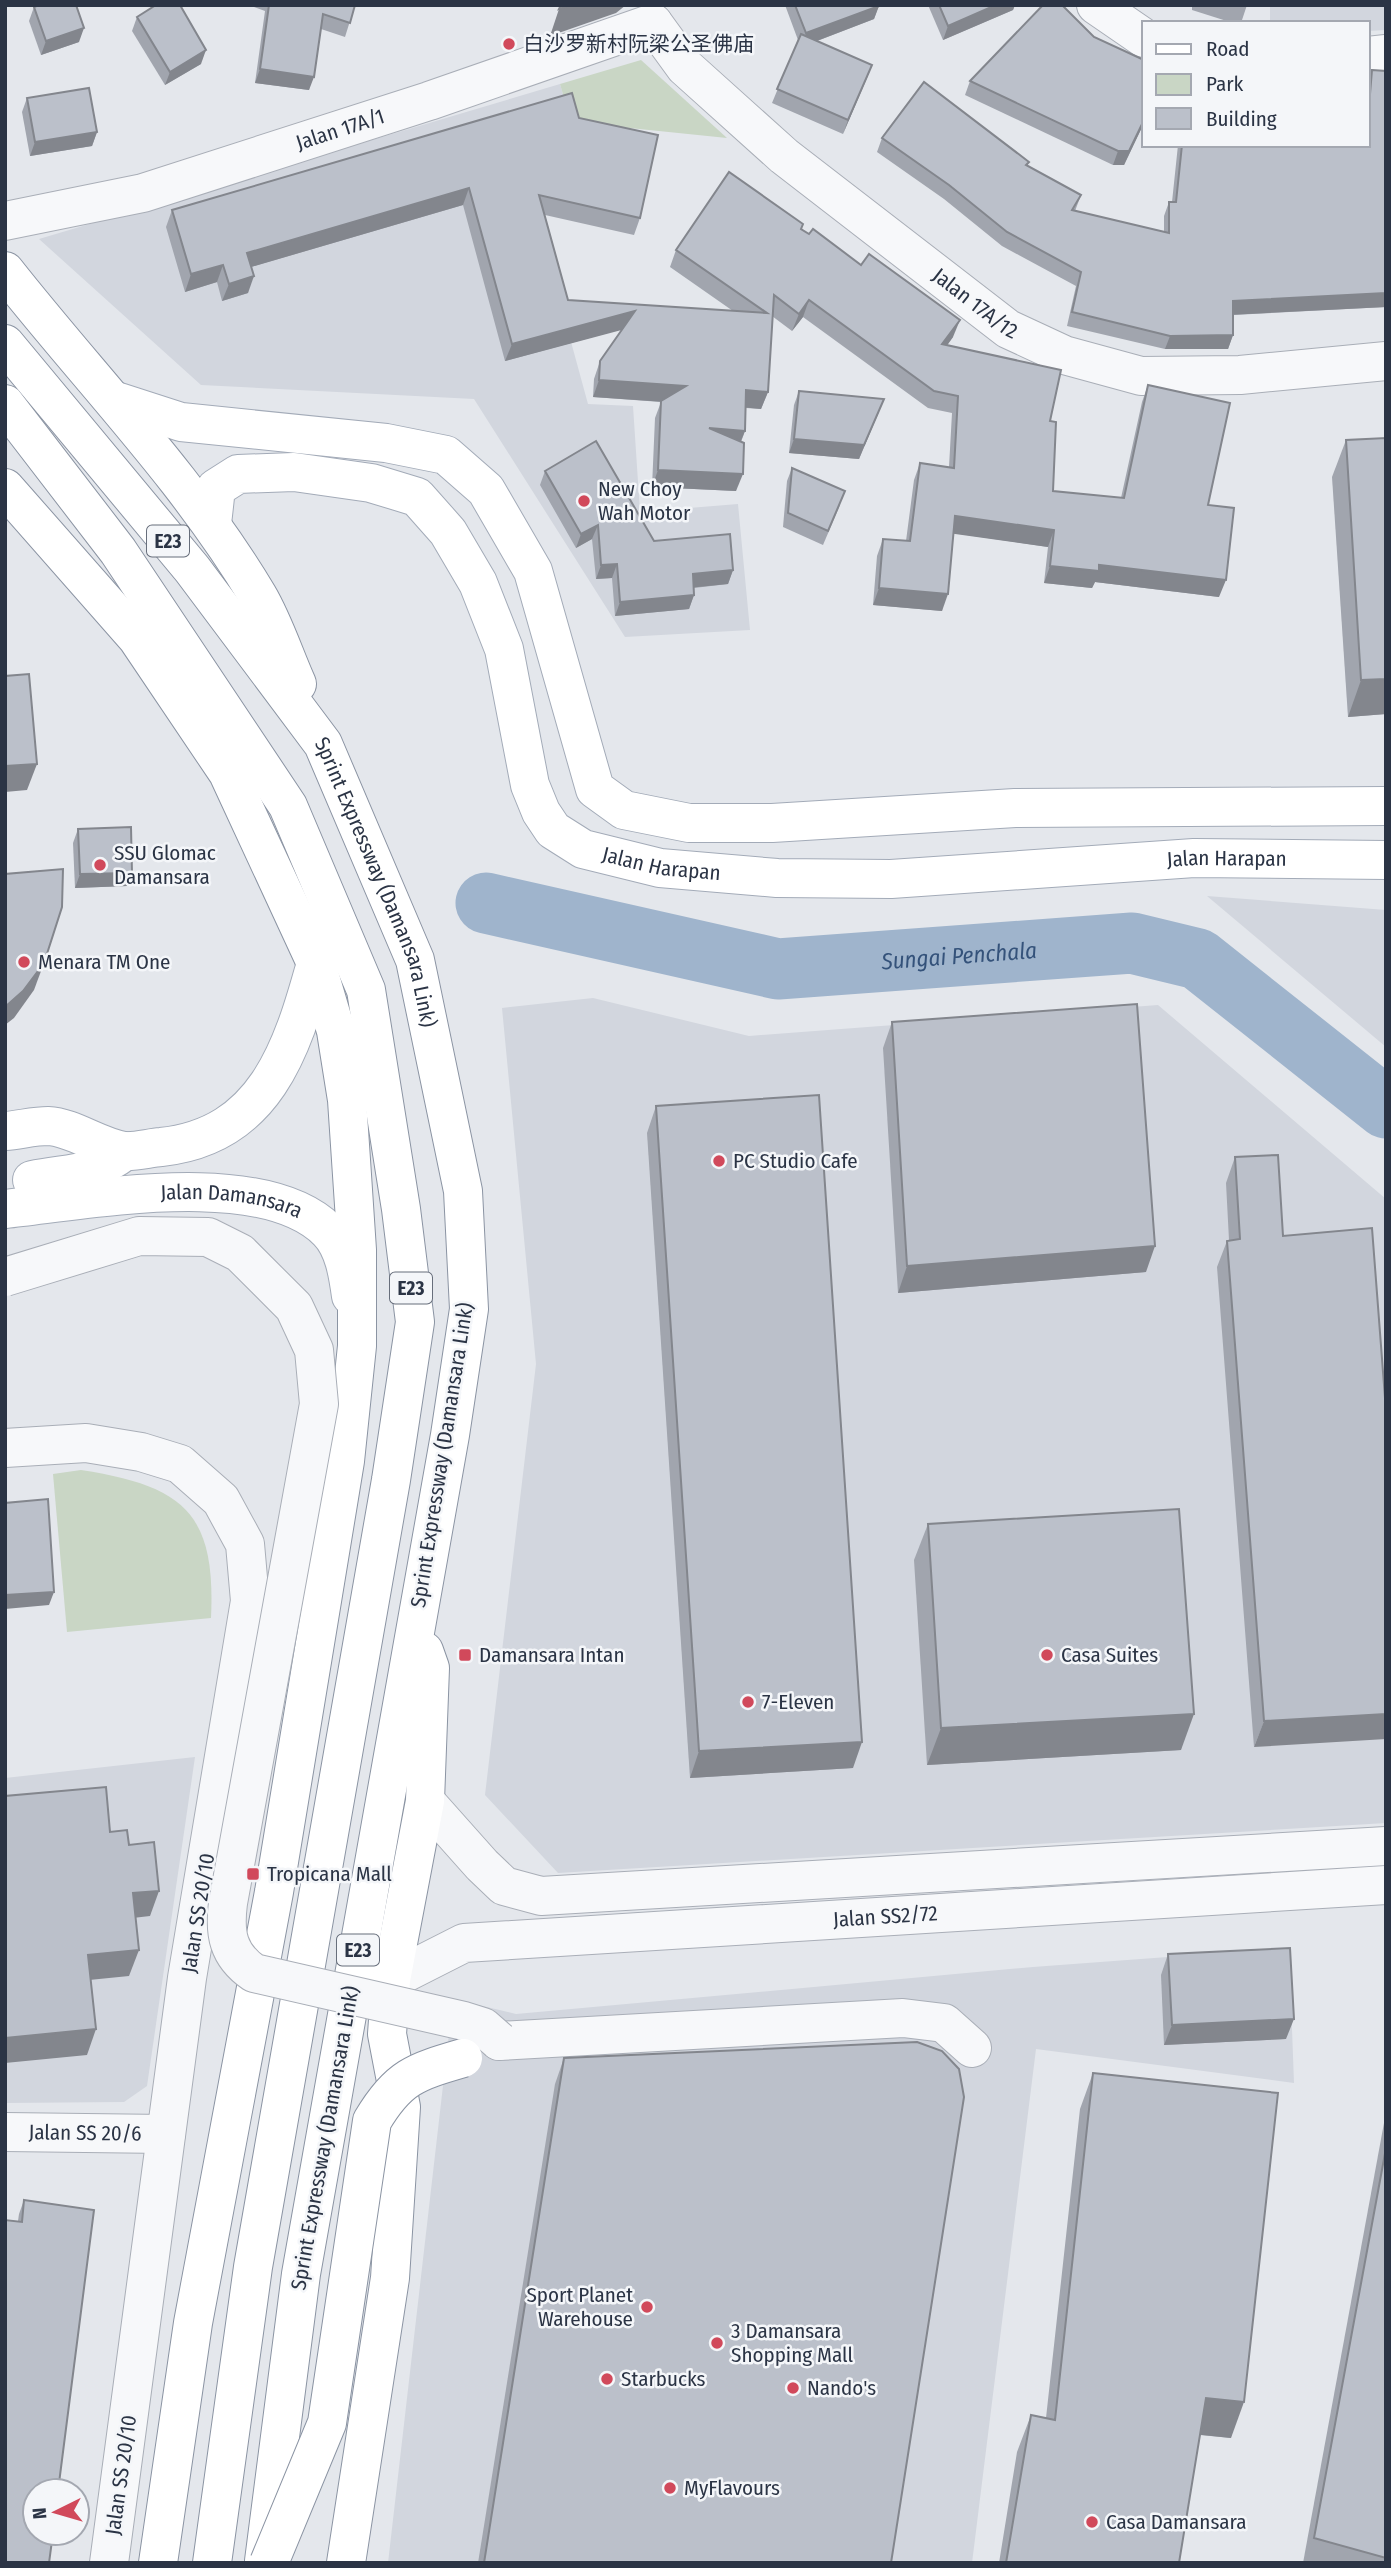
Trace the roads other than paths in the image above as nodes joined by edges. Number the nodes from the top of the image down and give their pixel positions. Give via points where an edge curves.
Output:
1 (1096, 5) edge
2 (656, 14) edge
3 (1142, 37) edge
4 (5, 221) edge
5 (5, 271) edge
6 (5, 344) edge
7 (1386, 361) edge
8 (116, 401) junction
9 (5, 404) edge
10 (5, 488) edge
11 (212, 524) junction
12 (323, 744) junction
13 (1386, 806) edge
14 (1386, 860) edge
15 (316, 963) junction
16 (5, 1131) edge
17 (125, 1151) junction
18 (5, 1187) edge
19 (5, 1209) edge
20 (5, 1277) edge
21 (357, 1346) junction
22 (5, 1448) edge
23 (415, 1626) junction
24 (425, 1801) junction
25 (1386, 1846) edge
26 (205, 1874) junction
27 (1386, 1885) edge
28 (274, 1892) junction
29 (391, 1980) junction
30 (499, 2040) junction
31 (972, 2048) dead end
32 (5, 2132) edge
33 (166, 2134) junction
34 (109, 2563) edge
35 (158, 2563) edge
36 (212, 2563) edge
37 (264, 2563) edge
38 (269, 2563) edge
39 (346, 2563) edge

1 - 3 street
2 - 4 street, Jalan 17A/1 via 429,101 143,193
2 - 7 street, Jalan 17A/12 via 685,66 784,156 1008,329 1064,355 1141,376 1241,375
5 - 8 main road
6 - 12 main road, Sprint Expressway (Damansara Link) / E23 via 192,569
8 - 11 main road
8 - 13 main road via 181,422 386,443 446,456 486,490 533,571 595,789 624,810 689,822 772,823 1015,808
9 - 36 main road, Sprint Expressway (Damansara Link) / E23 via 118,551 288,806 366,990 415,1321 253,2267
10 - 15 main road via 137,638 228,774
11 - 12 main road via 259,599
11 - 14 main road, Jalan Harapan via 216,488 238,474 294,472 371,483 417,497 448,532 478,583 503,649 530,786 541,812 553,831 583,849 616,859 721,875 891,879 1194,858
12 - 23 main road, Sprint Expressway (Damansara Link) / E23 via 415,960 463,1191 469,1309
15 - 17 main road via 297,1032 278,1073 243,1114 217,1132 185,1145
15 - 21 main road via 336,1031 346,1100 357,1250
16 - 17 main road via 49,1126
17 - 18 main road via 106,1166 82,1174
19 - 21 main road, Jalan Damansara via 179,1191 262,1198 304,1213 330,1233 347,1266
20 - 30 street, bridge via 139,1236 208,1237 240,1253 294,1307 314,1350 319,1404 228,1903 228,1944 254,1973 483,2026
21 - 28 main road via 334,1539
22 - 26 street, Jalan SS 20/10 via 86,1443 180,1464 221,1500 244,1544 250,1601
23 - 24 main road via 430,1668
23 - 37 main road, Sprint Expressway (Damansara Link) / E23 via 301,2274
24 - 25 street, Jalan SS2/72 via 504,1886 541,1896
24 - 29 main road
26 - 28 street
26 - 33 street, Jalan SS 20/10
27 - 29 street, Jalan SS2/72 via 464,1943
28 - 35 main road via 193,2323
29 - 39 main road via 387,2035 401,2107 400,2164 390,2278
30 - 31 street via 903,2018 944,2023
30 - 38 main road, bridge via 480,2054 416,2072 387,2096 372,2121 327,2424
32 - 33 street, Jalan SS 20/6
33 - 34 street, Jalan SS 20/10

